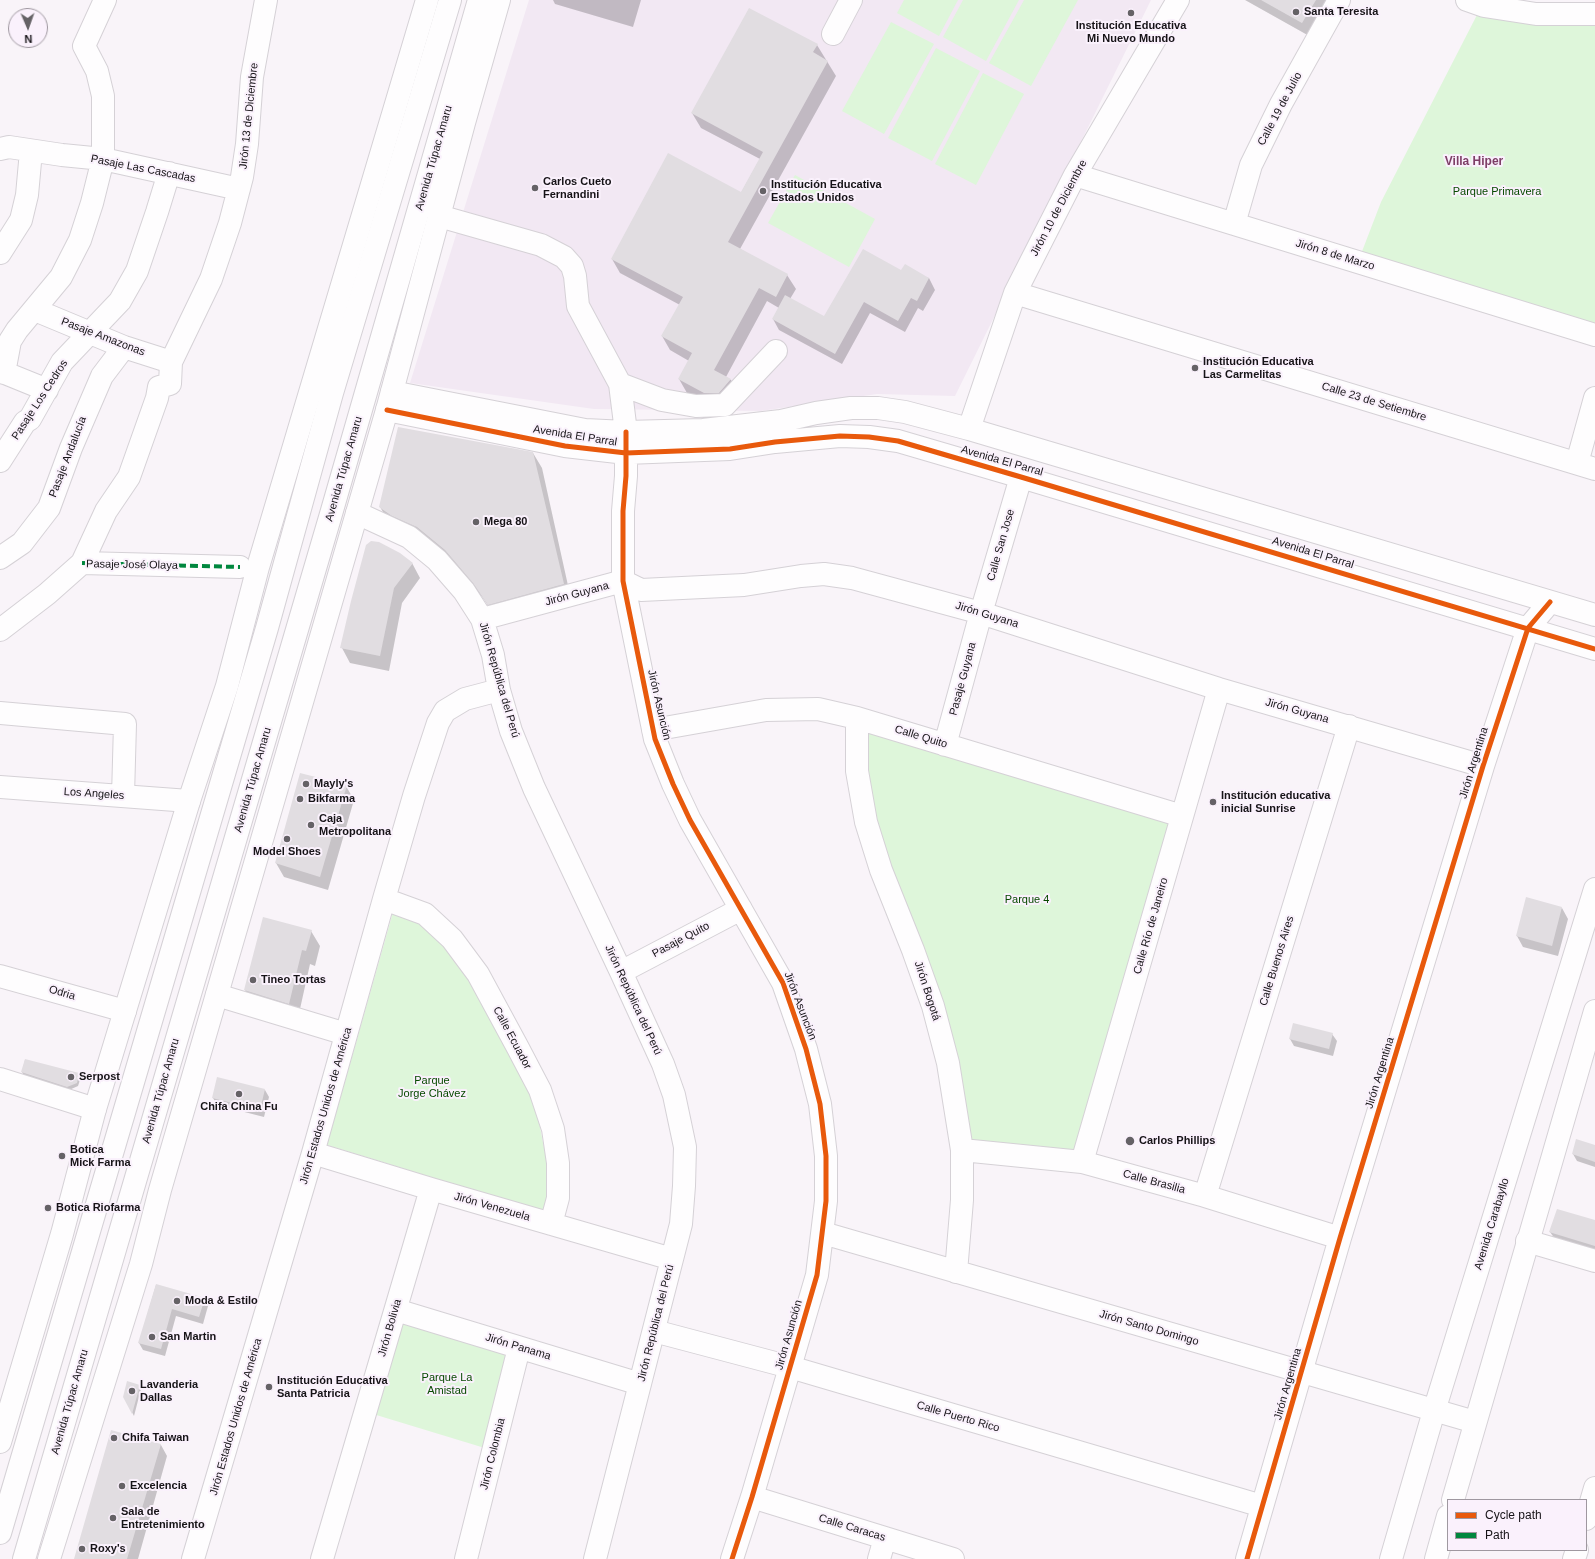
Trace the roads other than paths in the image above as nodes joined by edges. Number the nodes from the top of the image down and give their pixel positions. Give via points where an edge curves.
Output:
1 (266, 0) edge
2 (427, 0) edge
3 (450, 0) edge
4 (479, 0) edge
5 (499, 0) edge
6 (851, 0) edge
7 (1178, 0) edge
8 (1339, 0) edge
9 (1467, 0) edge
10 (98, 2) edge
11 (1595, 14) edge
12 (833, 34) dead end
13 (0, 149) edge
14 (31, 151) junction
15 (104, 159) junction
16 (169, 173) junction
17 (1075, 175) junction
18 (238, 190) junction
19 (439, 216) junction
20 (1234, 224) junction
21 (7, 231) edge
22 (0, 253) edge
23 (1015, 293) junction
24 (35, 310) junction
25 (91, 333) junction
26 (1595, 335) edge
27 (124, 347) junction
28 (776, 350) dead end
29 (171, 362) junction
30 (2, 372) edge
31 (620, 384) junction
32 (47, 390) junction
33 (1595, 398) edge
34 (389, 401) junction
35 (969, 429) junction
36 (626, 432) junction
37 (626, 453) junction
38 (0, 462) edge
39 (1586, 466) edge
40 (1020, 477) junction
41 (357, 513) junction
42 (0, 558) edge
43 (82, 563) junction
44 (240, 567) dead end
45 (623, 581) junction
46 (1550, 602) junction
47 (981, 613) junction
48 (1595, 615) edge
49 (482, 619) junction
50 (1528, 628) junction
51 (0, 630) edge
52 (1595, 649) edge
53 (1219, 689) junction
54 (499, 690) junction
55 (0, 713) edge
56 (857, 718) junction
57 (1349, 726) junction
58 (653, 730) junction
59 (945, 744) junction
60 (1483, 766) junction
61 (0, 787) edge
62 (123, 796) junction
63 (189, 802) junction
64 (1182, 816) junction
65 (1595, 889) edge
66 (384, 899) junction
67 (741, 909) junction
68 (621, 972) junction
69 (0, 976) edge
70 (217, 995) junction
71 (125, 1011) junction
72 (1595, 1011) edge
73 (346, 1034) junction
74 (0, 1079) edge
75 (95, 1109) junction
76 (962, 1150) junction
77 (313, 1153) junction
78 (1082, 1162) junction
79 (431, 1189) junction
80 (1205, 1196) junction
81 (551, 1224) junction
82 (823, 1233) junction
83 (1340, 1238) junction
84 (1527, 1241) junction
85 (672, 1259) junction
86 (1595, 1261) edge
87 (956, 1272) junction
88 (396, 1310) junction
89 (654, 1331) junction
90 (519, 1348) junction
91 (790, 1367) junction
92 (1301, 1373) junction
93 (640, 1384) junction
94 (1434, 1411) junction
95 (1475, 1422) junction
96 (0, 1442) edge
97 (1595, 1488) edge
98 (752, 1497) junction
99 (1453, 1499) edge
100 (1262, 1506) junction
101 (1587, 1516) edge
102 (1447, 1520) edge
103 (0, 1533) edge
104 (885, 1538) junction
105 (24, 1559) edge
106 (49, 1559) edge
107 (193, 1559) edge
108 (322, 1559) edge
109 (466, 1559) edge
110 (595, 1559) edge
111 (732, 1559) edge
112 (879, 1559) edge
113 (953, 1559) edge
114 (1247, 1559) edge
115 (1391, 1559) edge
116 (1436, 1559) edge

1 - 18 main road, Jirón 13 de Diciembre via 252,78 247,144
2 - 63 main road via 258,567 227,686
3 - 103 main road via 332,393 267,628
4 - 105 main road, Avenida Túpac Amaru
5 - 19 main road, Avenida Túpac Amaru
6 - 12 main road
7 - 17 main road, Jirón 10 de Diciembre
8 - 20 main road, Calle 19 de Julio via 1281,104 1251,165
9 - 11 main road via 1484,6 1536,14
10 - 15 main road via 84,46 97,71 103,96
13 - 14 main road, Pasaje Las Cascadas via 9,147
14 - 15 main road, Pasaje Las Cascadas
14 - 21 main road via 27,196 21,220
15 - 16 main road, Pasaje Las Cascadas
15 - 24 main road via 80,240 61,277
16 - 18 main road, Pasaje Las Cascadas
16 - 25 main road, Pasaje Los Cedros via 137,271 120,301
17 - 20 main road, Jirón 8 de Marzo
17 - 23 main road, Jirón 10 de Diciembre
18 - 29 main road, Jirón 13 de Diciembre via 211,279
19 - 31 main road via 541,245 564,257 572,266 575,276 578,306
19 - 34 main road, Avenida Túpac Amaru
20 - 26 main road, Jirón 8 de Marzo
21 - 22 main road
23 - 35 main road, Jirón 10 de Diciembre
23 - 39 main road, Calle 23 de Setiembre
24 - 25 main road, Pasaje Amazonas
24 - 30 main road via 10,341
25 - 27 main road, Pasaje Amazonas
25 - 32 main road, Pasaje Los Cedros via 62,362
27 - 29 main road, Pasaje Amazonas
27 - 42 main road, Pasaje Andalucía via 102,376 70,448 49,508 22,543
28 - 31 main road via 726,405 696,406 662,400
29 - 43 main road via 170,384 159,387 129,477 106,511
30 - 32 main road
31 - 36 main road, Jirón Asunción
32 - 38 main road, Pasaje Los Cedros
33 - 39 main road
34 - 36 main road, Avenida El Parral via 585,430
34 - 37 main road, Avenida El Parral via 565,446
34 - 41 main road, Avenida Túpac Amaru
35 - 36 main road, Avenida El Parral via 905,412 851,408 780,421 703,430
35 - 46 main road, Avenida El Parral
36 - 37 main road, Jirón Asunción
37 - 40 main road, Avenida El Parral via 730,449 840,436 869,437 898,441
37 - 45 main road, Jirón Asunción
40 - 47 main road, Calle San Jose
40 - 50 main road, Avenida El Parral
41 - 49 main road, Jirón República del Perú via 409,537 437,560 464,591
41 - 70 main road, Avenida Túpac Amaru
43 - 44 main road, Pasaje José Olaya
43 - 51 main road, Pasaje José Olaya
45 - 47 main road, Jirón Guyana via 640,590 744,585 824,574 871,582
45 - 49 main road, Jirón Guyana
45 - 58 main road, Jirón Asunción
46 - 48 main road, Avenida El Parral
46 - 50 main road, Jirón Argentina
47 - 53 main road, Jirón Guyana
47 - 59 main road, Pasaje Guyana
49 - 54 main road, Jirón República del Perú via 493,655
50 - 52 main road, Avenida El Parral
50 - 60 main road, Jirón Argentina
53 - 57 main road, Jirón Guyana
53 - 64 main road, Calle Río de Janeiro
54 - 66 main road, Jirón Estados Unidos de América via 465,699 445,711 438,723
54 - 68 main road, Jirón República del Perú via 511,731 534,788
55 - 62 main road via 125,724
56 - 58 main road, Calle Quito via 818,709 766,710
56 - 59 main road, Calle Quito
56 - 76 main road, Jirón Bogotá via 857,771 866,822 881,870 933,1006 948,1063
57 - 60 main road, Jirón Guyana
57 - 80 main road, Calle Buenos Aires
58 - 67 main road, Jirón Asunción via 673,784 690,820
59 - 64 main road, Calle Quito
60 - 83 main road, Jirón Argentina
61 - 62 main road, Los Angeles
62 - 63 main road, Los Angeles
63 - 71 main road
64 - 78 main road, Calle Río de Janeiro
65 - 94 main road, Avenida Carabayllo
66 - 73 main road, Jirón Estados Unidos de América
66 - 81 main road, Calle Ecuador via 425,914 452,939 478,974 540,1090 553,1129 558,1163 558,1198
67 - 68 main road, Pasaje Quito
67 - 82 main road, Jirón Asunción via 783,983 806,1049 820,1104 826,1156
68 - 85 main road, Jirón República del Perú via 674,1096 685,1147 681,1224
69 - 71 main road, Odria
70 - 73 main road
70 - 106 main road, Avenida Túpac Amaru via 141,1264
71 - 75 main road
72 - 84 main road
73 - 77 main road, Jirón Estados Unidos de América
74 - 75 main road
75 - 96 main road via 62,1234
76 - 78 main road, Calle Brasilia
76 - 87 main road, Jirón Bogotá via 962,1200
77 - 79 main road, Jirón Venezuela
77 - 107 main road, Jirón Estados Unidos de América
78 - 80 main road, Calle Brasilia
79 - 81 main road, Jirón Venezuela
79 - 88 main road, Jirón Bolivia
80 - 83 main road, Calle Brasilia
81 - 85 main road, Jirón Venezuela
82 - 87 main road, Jirón Santo Domingo
82 - 91 main road, Jirón Asunción via 817,1275
83 - 92 main road, Jirón Argentina
84 - 86 main road
84 - 95 main road
85 - 89 main road, Jirón República del Perú
87 - 92 main road, Jirón Santo Domingo
88 - 90 main road, Jirón Panama
88 - 108 main road, Jirón Bolivia
89 - 91 main road, Calle Puerto Rico
89 - 93 main road, Jirón República del Perú
90 - 93 main road, Jirón Panama
90 - 109 main road, Jirón Colombia
91 - 98 main road, Jirón Asunción
91 - 100 main road, Calle Puerto Rico
92 - 94 main road, Jirón Santo Domingo
92 - 100 main road, Jirón Argentina
93 - 110 main road, Jirón República del Perú
94 - 95 main road, Jirón Santo Domingo
94 - 115 main road, Avenida Carabayllo
95 - 99 main road
97 - 101 main road
98 - 104 main road, Calle Caracas
98 - 111 main road, Jirón Asunción
100 - 114 main road, Jirón Argentina
102 - 116 main road
104 - 112 main road
104 - 113 main road, Calle Caracas

